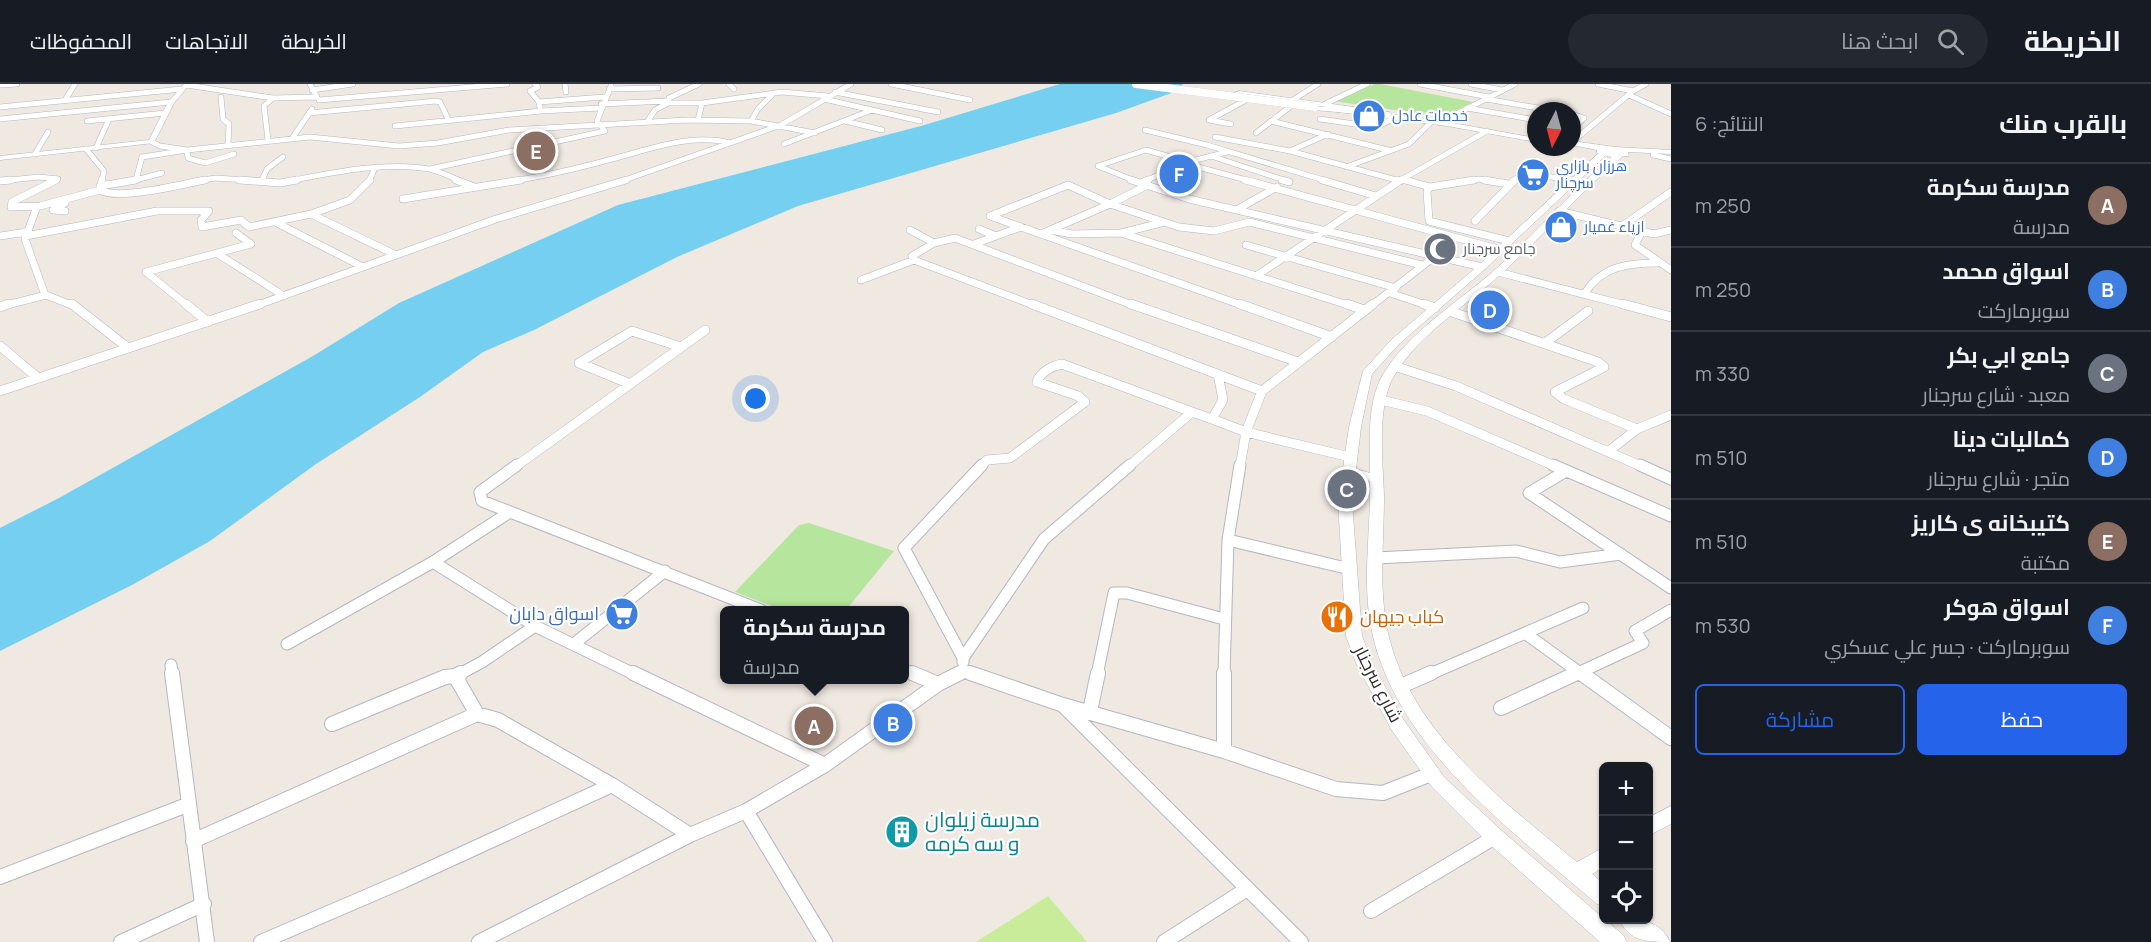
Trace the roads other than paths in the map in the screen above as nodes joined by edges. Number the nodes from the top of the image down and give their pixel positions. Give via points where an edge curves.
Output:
1 (17, 84) edge
2 (75, 84) edge
3 (140, 84) edge
4 (244, 84) edge
5 (353, 84) edge
6 (417, 84) edge
7 (507, 84) edge
8 (535, 84) edge
9 (565, 84) edge
10 (625, 84) edge
11 (699, 84) edge
12 (729, 84) edge
13 (851, 84) edge
14 (891, 84) edge
15 (1136, 84) edge
16 (1146, 84) edge
17 (1318, 84) edge
18 (1367, 84) edge
19 (1420, 84) edge
20 (1471, 84) edge
21 (1515, 84) edge
22 (1598, 84) edge
23 (1646, 84) edge
24 (0, 86) edge
25 (185, 86) edge
26 (608, 86) edge
27 (311, 87) edge
28 (658, 88) dead end
29 (734, 89) dead end
30 (420, 90) junction
31 (1259, 90) dead end
32 (1502, 90) junction
33 (240, 91) junction
34 (566, 92) dead end
35 (835, 92) junction
36 (137, 93) junction
37 (1631, 93) junction
38 (773, 94) junction
39 (1253, 95) junction
40 (221, 97) dead end
41 (826, 97) junction
42 (273, 98) junction
43 (318, 98) junction
44 (604, 98) junction
45 (1487, 98) junction
46 (66, 100) junction
47 (970, 100) dead end
48 (1245, 100) junction
49 (171, 102) junction
50 (539, 102) junction
51 (668, 102) junction
52 (702, 103) junction
53 (1292, 103) junction
54 (1325, 104) junction
55 (600, 106) junction
56 (1315, 106) junction
57 (1527, 106) edge
58 (1467, 108) junction
59 (1, 109) edge
60 (873, 110) junction
61 (541, 111) junction
62 (1330, 111) junction
63 (1350, 111) junction
64 (938, 112) dead end
65 (165, 113) junction
66 (309, 113) junction
67 (1389, 114) junction
68 (1671, 114) edge
69 (499, 115) junction
70 (1397, 117) junction
71 (0, 118) edge
72 (1527, 118) edge
73 (109, 119) junction
74 (448, 119) junction
75 (1320, 119) junction
76 (698, 120) junction
77 (87, 121) dead end
78 (751, 121) junction
79 (845, 121) junction
80 (920, 121) dead end
81 (1271, 121) junction
82 (1443, 121) junction
83 (647, 122) junction
84 (1431, 122) junction
85 (599, 124) junction
86 (781, 125) junction
87 (1363, 125) junction
88 (395, 126) dead end
89 (1309, 128) junction
90 (509, 130) junction
91 (882, 130) dead end
92 (1144, 130) dead end
93 (1487, 131) junction
94 (48, 132) dead end
95 (815, 133) junction
96 (1256, 133) dead end
97 (1357, 133) dead end
98 (1328, 134) junction
99 (1527, 136) edge
100 (1581, 136) edge
101 (293, 137) junction
102 (1215, 137) junction
103 (1527, 137) edge
104 (268, 140) junction
105 (152, 142) junction
106 (228, 144) junction
107 (730, 144) junction
108 (784, 144) dead end
109 (1207, 145) junction
110 (1581, 146) edge
111 (96, 148) junction
112 (86, 149) junction
113 (187, 150) junction
114 (1388, 150) junction
115 (1229, 151) junction
116 (1290, 151) junction
117 (35, 154) junction
118 (234, 154) dead end
119 (1610, 154) junction
120 (1671, 155) edge
121 (1211, 156) junction
122 (283, 157) dead end
123 (0, 158) edge
124 (1231, 162) junction
125 (1188, 163) junction
126 (375, 168) junction
127 (1219, 168) dead end
128 (430, 169) junction
129 (1346, 169) junction
130 (162, 173) dead end
131 (1307, 176) junction
132 (1333, 176) dead end
133 (136, 180) junction
134 (262, 180) junction
135 (1325, 180) junction
136 (1401, 180) junction
137 (0, 181) edge
138 (1572, 181) junction
139 (1289, 182) junction
140 (1143, 184) junction
141 (1508, 184) junction
142 (474, 187) junction
143 (1430, 187) junction
144 (1275, 188) junction
145 (101, 189) junction
146 (1669, 195) edge
147 (1376, 196) junction
148 (403, 199) dead end
149 (1110, 204) junction
150 (36, 209) junction
151 (1238, 209) junction
152 (1355, 209) junction
153 (65, 211) dead end
154 (1559, 211) junction
155 (1257, 213) junction
156 (311, 214) junction
157 (1475, 221) dead end
158 (275, 222) junction
159 (1249, 222) junction
160 (1162, 223) junction
161 (1622, 226) junction
162 (1021, 227) junction
163 (1525, 227) junction
164 (979, 229) dead end
165 (910, 230) dead end
166 (1049, 230) junction
167 (1326, 230) junction
168 (1671, 230) edge
169 (1541, 231) junction
170 (1642, 231) junction
171 (236, 233) dead end
172 (1121, 233) junction
173 (26, 234) junction
174 (1041, 234) junction
175 (0, 236) edge
176 (996, 236) junction
177 (1316, 238) junction
178 (934, 243) junction
179 (974, 244) junction
180 (1504, 245) junction
181 (1246, 246) dead end
182 (218, 254) junction
183 (396, 255) junction
184 (1285, 257) junction
185 (1434, 257) junction
186 (914, 260) junction
187 (1658, 263) junction
188 (1422, 265) junction
189 (363, 267) junction
190 (1482, 267) junction
191 (1671, 270) edge
192 (1498, 272) junction
193 (1256, 276) junction
194 (861, 280) dead end
195 (1393, 291) junction
196 (1585, 293) junction
197 (45, 295) junction
198 (284, 296) junction
199 (0, 307) edge
200 (1435, 308) junction
201 (1364, 310) junction
202 (1588, 311) dead end
203 (1452, 312) junction
204 (1671, 317) edge
205 (208, 321) junction
206 (705, 330) dead end
207 (1332, 337) junction
208 (1545, 343) junction
209 (0, 347) edge
210 (681, 347) junction
211 (128, 348) junction
212 (1298, 362) junction
213 (1394, 366) junction
214 (1218, 374) junction
215 (38, 378) junction
216 (628, 383) junction
217 (0, 391) edge
218 (1262, 391) junction
219 (1381, 400) junction
220 (1192, 412) junction
221 (1671, 415) edge
222 (1212, 419) junction
223 (1637, 429) junction
224 (1246, 432) junction
225 (1609, 450) junction
226 (1349, 464) junction
227 (1566, 471) junction
228 (1377, 479) junction
229 (1671, 479) edge
230 (510, 512) junction
231 (1671, 516) edge
232 (1228, 540) junction
233 (1621, 554) junction
234 (1376, 558) junction
235 (433, 562) junction
236 (1350, 569) junction
237 (665, 571) junction
238 (1671, 588) edge
239 (751, 606) edge
240 (1583, 608) dead end
241 (1671, 610) edge
242 (1224, 618) junction
243 (535, 626) junction
244 (1526, 634) junction
245 (574, 643) junction
246 (287, 644) dead end
247 (964, 665) junction
248 (171, 666) dead end
249 (909, 672) edge
250 (1579, 674) junction
251 (455, 676) junction
252 (938, 684) junction
253 (1401, 686) junction
254 (1063, 705) junction
255 (1501, 708) dead end
256 (1090, 711) junction
257 (477, 714) junction
258 (332, 724) dead end
259 (1671, 738) edge
260 (1224, 751) junction
261 (825, 765) junction
262 (1431, 774) junction
263 (612, 785) junction
264 (187, 805) junction
265 (746, 811) junction
266 (1671, 814) edge
267 (1653, 825) edge
268 (690, 835) junction
269 (1495, 837) junction
270 (193, 841) junction
271 (1599, 859) edge
272 (1576, 873) junction
273 (0, 877) edge
274 (1246, 889) junction
275 (1599, 893) edge
276 (204, 904) junction
277 (1371, 911) dead end
278 (1635, 924) edge
279 (121, 942) edge
280 (207, 942) edge
281 (261, 942) edge
282 (479, 942) edge
283 (825, 942) edge
284 (1164, 942) edge
285 (1301, 942) edge
286 (1616, 942) edge
287 (1659, 942) edge

1 - 24 street
2 - 46 street
3 - 36 street
4 - 33 street
5 - 27 street
6 - 30 street
7 - 30 street
8 - 50 street via 538,87 530,92
9 - 34 street
10 - 26 street
11 - 51 street
12 - 29 street
13 - 35 street
14 - 47 street
15 - 56 main road, bridge
16 - 56 main road, bridge
17 - 53 street
18 - 54 street
19 - 45 street
20 - 32 street
21 - 32 street
22 - 37 street
23 - 37 street
25 - 33 street
25 - 36 street
25 - 49 street
26 - 28 street
26 - 44 street
27 - 43 street
30 - 43 street
31 - 39 street
32 - 45 street
33 - 42 street
35 - 41 street
35 - 64 street
36 - 46 street
37 - 68 street
37 - 100 street
38 - 41 street
38 - 52 street
38 - 78 street
39 - 48 street via 1230,96
39 - 53 street
40 - 106 street via 223,119 229,124
41 - 60 street
41 - 86 street
42 - 43 street
42 - 104 street via 264,106
43 - 66 street
44 - 50 street
44 - 55 street
45 - 57 street
45 - 58 street
46 - 59 street
48 - 53 street
48 - 102 street via 1209,120 1231,124
49 - 65 street
49 - 71 street
50 - 61 street
51 - 52 street
51 - 55 street
51 - 83 street via 655,110
52 - 76 street
53 - 54 street
53 - 62 street
53 - 81 street
54 - 67 street
55 - 61 street
55 - 85 street
56 - 63 main road
56 - 67 main road
58 - 72 street
58 - 82 street
60 - 79 street
60 - 80 street
61 - 69 street
62 - 63 street
62 - 75 street
63 - 70 main road
65 - 73 street
65 - 105 street
66 - 74 street via 436,101
66 - 101 street
67 - 82 main road
69 - 74 street
69 - 90 street
70 - 84 main road
70 - 87 street via 1376,127
73 - 77 street
73 - 111 street
74 - 88 street
75 - 87 street
75 - 89 street
76 - 78 street
76 - 83 street
78 - 86 street
79 - 91 street
79 - 95 street
81 - 89 street
81 - 96 street
82 - 99 main road
83 - 85 street
84 - 93 main road
84 - 114 street via 1409,144
85 - 90 street
85 - 128 street via 605,131
86 - 95 street
86 - 107 street
87 - 97 street
89 - 98 street
90 - 101 street via 399,146
92 - 109 street
93 - 103 main road
93 - 136 street
94 - 117 street
95 - 108 street
98 - 114 street
98 - 116 street
101 - 104 street
102 - 109 street
102 - 116 street
104 - 106 street
105 - 111 street
105 - 113 street
106 - 113 street
107 - 142 street via 711,138 684,140 551,175
107 - 183 street
109 - 115 street
110 - 119 main road
111 - 112 street
112 - 117 street
112 - 145 street via 104,171
113 - 118 street via 188,158 205,162
113 - 133 street via 142,156
114 - 129 street
115 - 121 street
115 - 131 street
116 - 129 street
117 - 123 street
119 - 120 main road
119 - 120 main road
119 - 138 street, شارع سرجنار
119 - 154 street, شارع سرجنار
121 - 124 street
121 - 125 street
122 - 134 street via 267,169
124 - 127 street
124 - 139 street
125 - 140 street
125 - 140 street via 1146,150 1098,166
125 - 144 street
126 - 128 street
126 - 134 street via 280,183
126 - 156 street via 372,180 352,200
128 - 142 street
129 - 136 street
130 - 133 street
131 - 135 street
131 - 139 street
132 - 135 street
133 - 145 street
134 - 145 street via 211,178 130,193
135 - 147 street
136 - 143 street
136 - 147 street
137 - 150 street via 58,179 10,205 17,210
138 - 141 street via 1527,172
138 - 163 street, شارع سرجنار
139 - 144 street
140 - 149 street
140 - 151 street
141 - 143 street via 1479,179
141 - 157 street via 1500,198
142 - 148 street
143 - 180 street via 1429,221
144 - 151 street
144 - 152 street
145 - 150 street
145 - 153 street via 53,210
146 - 161 street
147 - 152 street
149 - 160 street
149 - 162 street via 1068,185 990,216
149 - 166 street
150 - 173 street
151 - 155 street
152 - 167 street
152 - 180 street
154 - 161 street
154 - 169 street, شارع سرجنار
155 - 159 street
155 - 167 street
156 - 158 street
156 - 183 street
158 - 173 street via 249,227 241,220 202,227 201,220 209,212 172,210
158 - 189 street
159 - 160 street via 1229,231
159 - 177 street
160 - 172 street
161 - 170 street
162 - 174 street
162 - 176 street
163 - 169 street
163 - 180 street, شارع سرجنار
164 - 176 street
165 - 178 street
166 - 172 street via 1072,234
166 - 174 street
167 - 177 street
167 - 185 street
168 - 170 street via 1654,234
169 - 192 street, شارع سرجنار
170 - 187 street via 1635,245
171 - 182 street via 250,244
172 - 193 street
173 - 175 street
173 - 197 street
174 - 207 street
176 - 179 street
177 - 184 street
177 - 188 street
178 - 179 street via 955,238
178 - 186 street via 912,256
179 - 212 street
180 - 190 street, شارع سرجنار
181 - 184 street
182 - 198 street
182 - 205 street via 146,272
183 - 189 street
184 - 193 street
184 - 195 street
185 - 188 street
185 - 190 street
186 - 194 street
186 - 214 street
187 - 191 street
187 - 196 street via 1614,267 1590,284
188 - 195 street
189 - 198 street
190 - 200 street, شارع سرجنار
192 - 196 street
192 - 203 street, شارع سرجنار
193 - 201 street
195 - 200 street
195 - 201 street
196 - 204 street
197 - 199 street
197 - 211 street via 68,302
198 - 205 street
200 - 226 street, شارع سرجنار via 1395,342 1367,374
201 - 207 street
202 - 208 street
203 - 208 street
203 - 213 street, شارع سرجنار
205 - 211 street
206 - 210 street
207 - 212 street
208 - 223 street via 1604,367 1555,393
209 - 215 street
210 - 216 street
210 - 216 street via 632,331 579,363
211 - 215 street
212 - 218 street
213 - 219 street, شارع سرجنار
213 - 225 street via 1456,387
214 - 218 street
214 - 222 street via 1223,400
215 - 217 street
216 - 230 street via 480,492 482,501
218 - 224 street
219 - 227 street via 1426,411
219 - 228 street, شارع سرجنار
220 - 222 street
220 - 247 street via 1044,539
220 - 247 street via 1062,364 1038,378 1037,382 1085,402 1010,458 987,460 904,548
221 - 223 street
222 - 224 street
223 - 225 street
224 - 226 street
224 - 232 street
225 - 229 street
226 - 228 street
226 - 236 street, شارع سرجنار via 1345,501
227 - 231 street
227 - 233 street via 1529,493
228 - 234 street, شارع سرجنار
230 - 235 street
230 - 237 street
232 - 236 street
232 - 242 street
233 - 234 street via 1560,562 1516,550
233 - 238 street
234 - 253 street, شارع سرجنار via 1383,643
235 - 243 street
235 - 246 street
236 - 262 street, شارع سرجنار via 1351,618 1364,663 1397,724
237 - 239 street
237 - 245 street
240 - 244 street
241 - 250 street via 1635,631 1643,643
242 - 256 street via 1114,593
242 - 260 street
243 - 245 street
243 - 251 street
244 - 250 street
244 - 253 street
245 - 261 street
247 - 252 street
247 - 254 street
248 - 264 street
249 - 252 street
250 - 255 street
250 - 259 street
251 - 257 street
251 - 258 street
252 - 261 street
253 - 272 street, شارع سرجنار via 1417,715 1463,774
254 - 256 street
254 - 274 street
256 - 260 street
257 - 263 street via 498,720
257 - 270 street
260 - 262 street via 1310,782 1361,793 1383,794
261 - 265 street
262 - 269 street, شارع سرجنار
263 - 268 street
263 - 281 street
264 - 270 street
264 - 273 street
265 - 268 street
265 - 283 street
266 - 267 street
268 - 282 street
269 - 277 street
269 - 286 street, شارع سرجنار
270 - 276 street
271 - 272 street
272 - 275 street, شارع سرجنار
274 - 284 street
274 - 285 street
276 - 279 street
276 - 280 street
278 - 287 street

